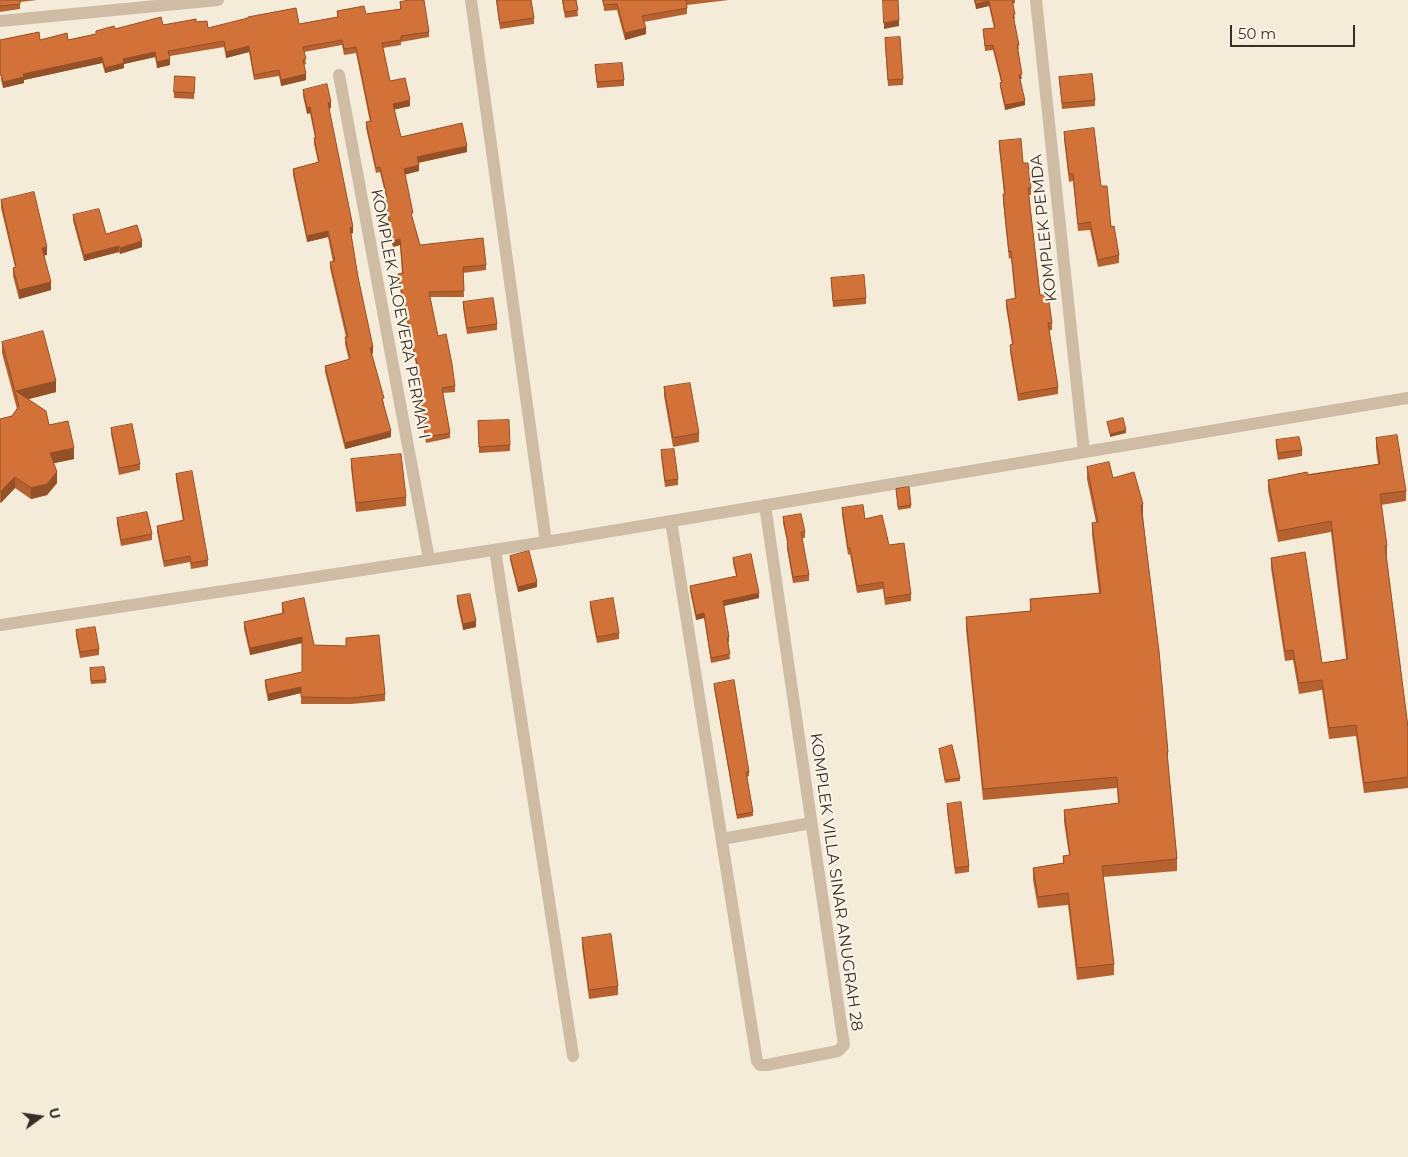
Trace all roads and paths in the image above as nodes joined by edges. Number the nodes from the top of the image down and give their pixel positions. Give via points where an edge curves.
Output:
1 (218, 0) edge
2 (471, 0) edge
3 (1036, 0) edge
4 (0, 21) edge
5 (339, 75) dead end
6 (1408, 398) edge
7 (1084, 452) junction
8 (765, 505) junction
9 (671, 521) junction
10 (546, 542) junction
11 (495, 550) junction
12 (429, 559) junction
13 (0, 625) edge
14 (811, 822) junction
15 (722, 839) junction
16 (573, 1056) dead end

1 - 4 street
2 - 10 street
3 - 7 street, KOMPLEK PEMDA
5 - 12 street, KOMPLEK ALOEVERA PERMAI I
6 - 7 street
7 - 8 street
8 - 9 street
8 - 14 street, KOMPLEK VILLA SINAR ANUGRAH 28
9 - 10 street
9 - 15 street, KOMPLEK VILLA SINAR ANUGRAH 28
10 - 11 street
11 - 12 street
11 - 16 street
12 - 13 street
14 - 15 street
14 - 15 street, KOMPLEK VILLA SINAR ANUGRAH 28 via 844,1045 838,1051 767,1065 760,1065 757,1061

